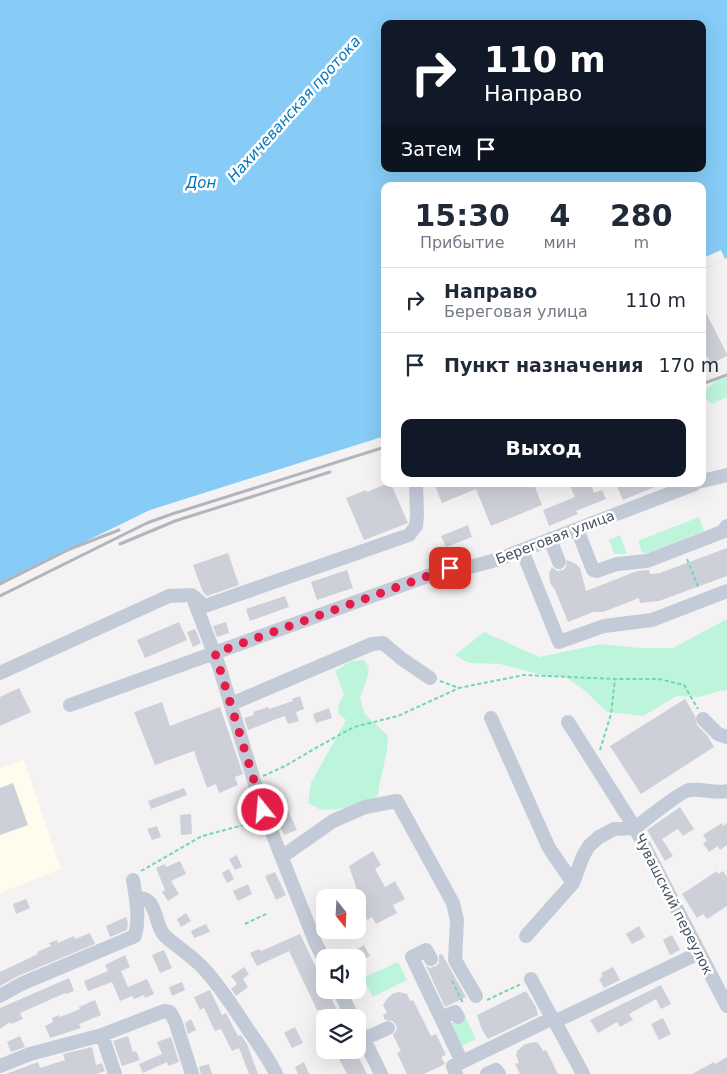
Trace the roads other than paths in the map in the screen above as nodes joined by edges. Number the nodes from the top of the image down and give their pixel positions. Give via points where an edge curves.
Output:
1 (727, 475) edge
2 (706, 480) edge
3 (416, 487) edge
4 (687, 487) edge
5 (727, 526) edge
6 (577, 529) junction
7 (550, 539) junction
8 (522, 550) junction
9 (559, 562) dead end
10 (727, 591) edge
11 (192, 594) junction
12 (215, 653) junction
13 (0, 673) edge
14 (430, 678) road end
15 (231, 704) junction
16 (70, 705) dead end
17 (490, 718) dead end
18 (703, 719) road end
19 (568, 722) dead end
20 (727, 737) edge
21 (727, 791) edge
22 (635, 828) junction
23 (282, 856) junction
24 (133, 880) road end
25 (573, 883) junction
26 (136, 898) junction
27 (526, 936) dead end
28 (319, 949) edge
29 (700, 953) junction
30 (431, 960) dead end
31 (532, 979) road end
32 (0, 996) edge
33 (478, 1000) road end
34 (727, 1006) edge
35 (458, 1017) dead end
36 (441, 1018) junction
37 (556, 1019) junction
38 (388, 1028) dead end
39 (102, 1035) junction
40 (366, 1038) edge
41 (366, 1043) edge
42 (0, 1066) edge
43 (459, 1068) edge
44 (115, 1074) edge
45 (192, 1074) edge
46 (276, 1074) edge
47 (381, 1074) edge
48 (487, 1074) edge
49 (499, 1074) edge
50 (583, 1074) edge

1 - 2 street
3 - 11 street via 416,526 408,535 205,606
4 - 6 street, Береговая улица
5 - 6 street via 722,532 644,562 617,564 594,571
6 - 7 street, Береговая улица
7 - 8 street, Береговая улица
7 - 9 street
8 - 10 street via 559,642 604,626 652,620
8 - 12 street, Береговая улица via 470,567 450,568
11 - 12 street
11 - 13 street via 170,596
12 - 15 street
12 - 16 street, Береговая улица
14 - 15 street via 383,643 378,643
15 - 23 street
17 - 25 street via 549,848
18 - 20 street via 718,734
19 - 22 street, Чувашский переулок
21 - 22 street via 686,791
22 - 25 street, Чувашский переулок via 614,829 589,846
22 - 29 street, Чувашский переулок
23 - 28 street
23 - 33 street via 332,821 365,808 397,801 453,903 457,920 455,960
24 - 26 street
25 - 27 street, Чувашский переулок
26 - 32 street via 135,936
26 - 46 street via 143,897 149,901 160,930 204,968
29 - 34 street, Чувашский переулок
29 - 37 street
30 - 36 street via 426,950 412,957
31 - 37 street
35 - 36 street via 455,1012
36 - 43 street
37 - 43 street
37 - 50 street
38 - 40 street
39 - 42 street via 30,1054
39 - 44 street
39 - 45 street via 164,1011 170,1012
41 - 47 street
48 - 49 street via 496,1070

